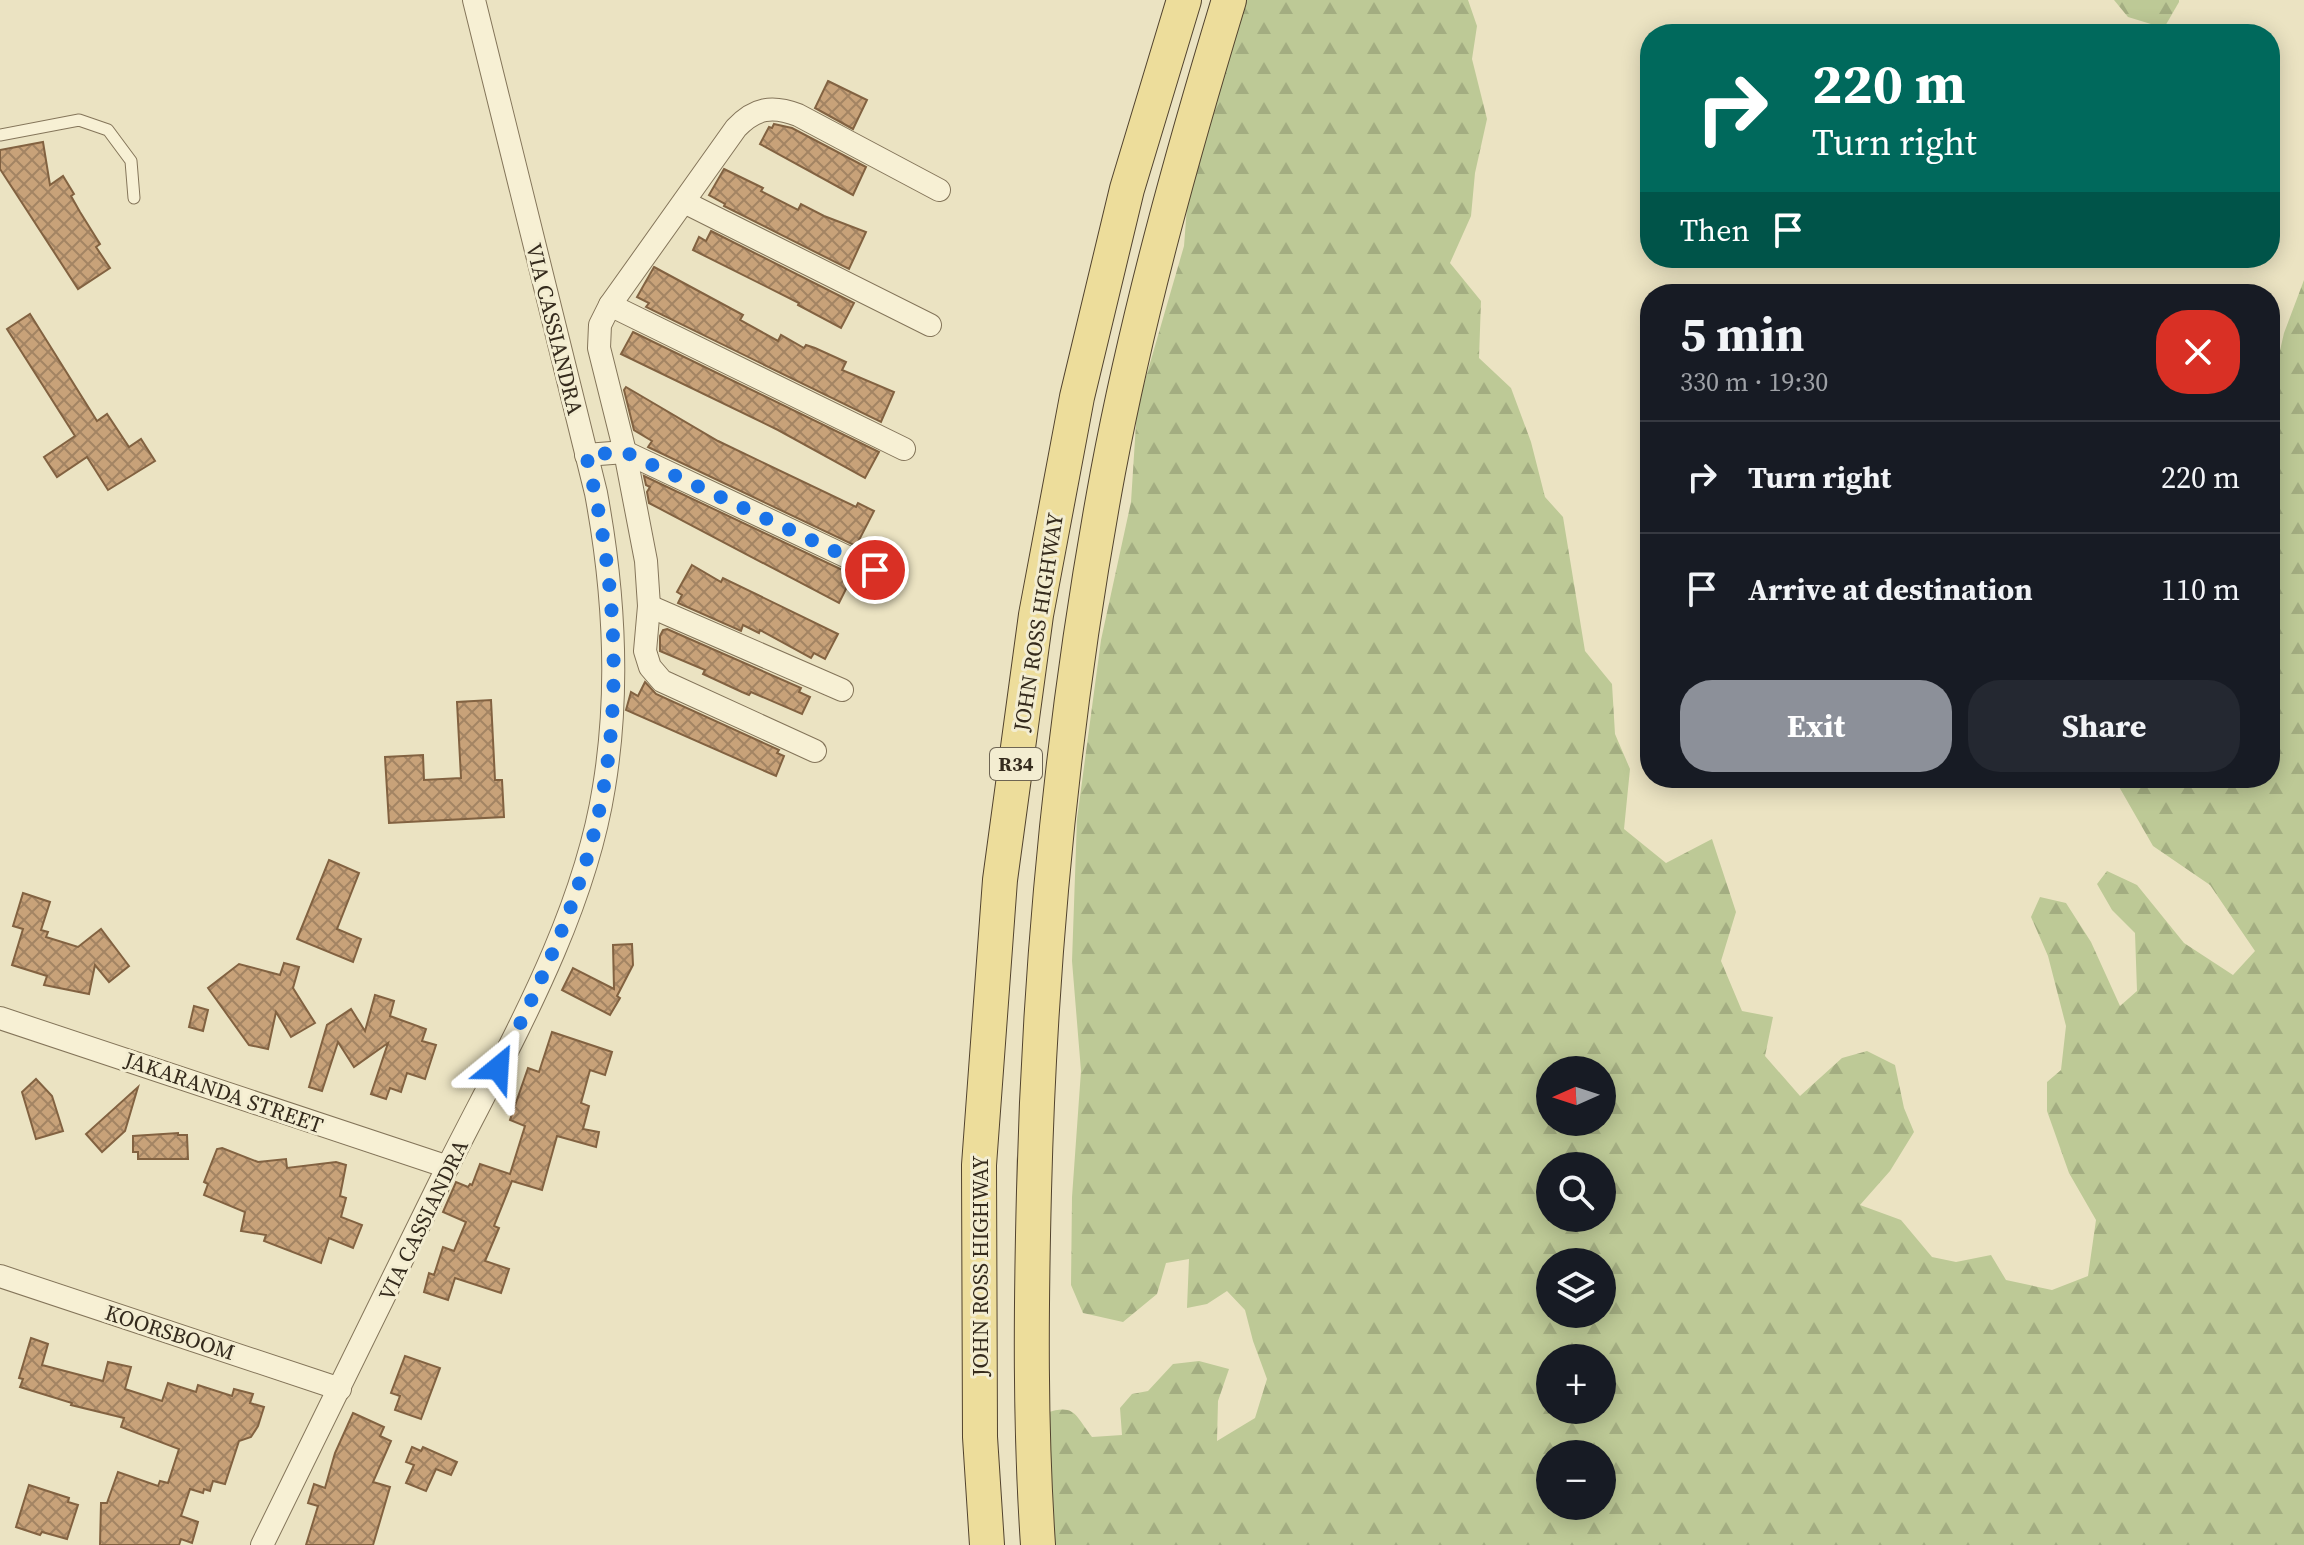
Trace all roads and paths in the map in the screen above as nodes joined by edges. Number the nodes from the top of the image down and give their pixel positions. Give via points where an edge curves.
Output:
1 (474, 0) edge
2 (1184, 0) edge
3 (1229, 0) edge
4 (0, 135) edge
5 (939, 190) dead end
6 (134, 198) dead end
7 (684, 202) junction
8 (610, 305) junction
9 (930, 325) dead end
10 (904, 449) dead end
11 (625, 452) junction
12 (586, 455) junction
13 (875, 570) dead end
14 (649, 606) junction
15 (842, 690) dead end
16 (815, 751) dead end
17 (0, 1018) edge
18 (448, 1167) junction
19 (0, 1276) edge
20 (340, 1389) junction
21 (262, 1545) edge
22 (987, 1545) edge
23 (1038, 1545) edge

1 - 12 street, VIA CASSIANDRA
2 - 22 main road, JOHN ROSS HIGHWAY / R34 via 1127,189 1077,397 1036,615 1000,880 979,1165 980,1437
3 - 23 main road, JOHN ROSS HIGHWAY / R34 via 1158,254 1115,440 1091,570 1056,832 1037,1067 1030,1320
4 - 6 lane via 79,120 108,130 131,161
5 - 7 street via 798,115 773,109 749,115 736,128
7 - 8 street
7 - 9 street
8 - 10 street
8 - 11 street via 600,325 599,348
11 - 12 street
11 - 13 street
11 - 14 street
12 - 18 street, VIA CASSIANDRA via 612,601 604,787 571,905 523,1019
14 - 15 street
14 - 16 street via 646,658 662,681
17 - 18 street, JAKARANDA STREET
18 - 20 street, VIA CASSIANDRA
19 - 20 street, KOORSBOOM
20 - 21 street, VIA CASSIANDRA

